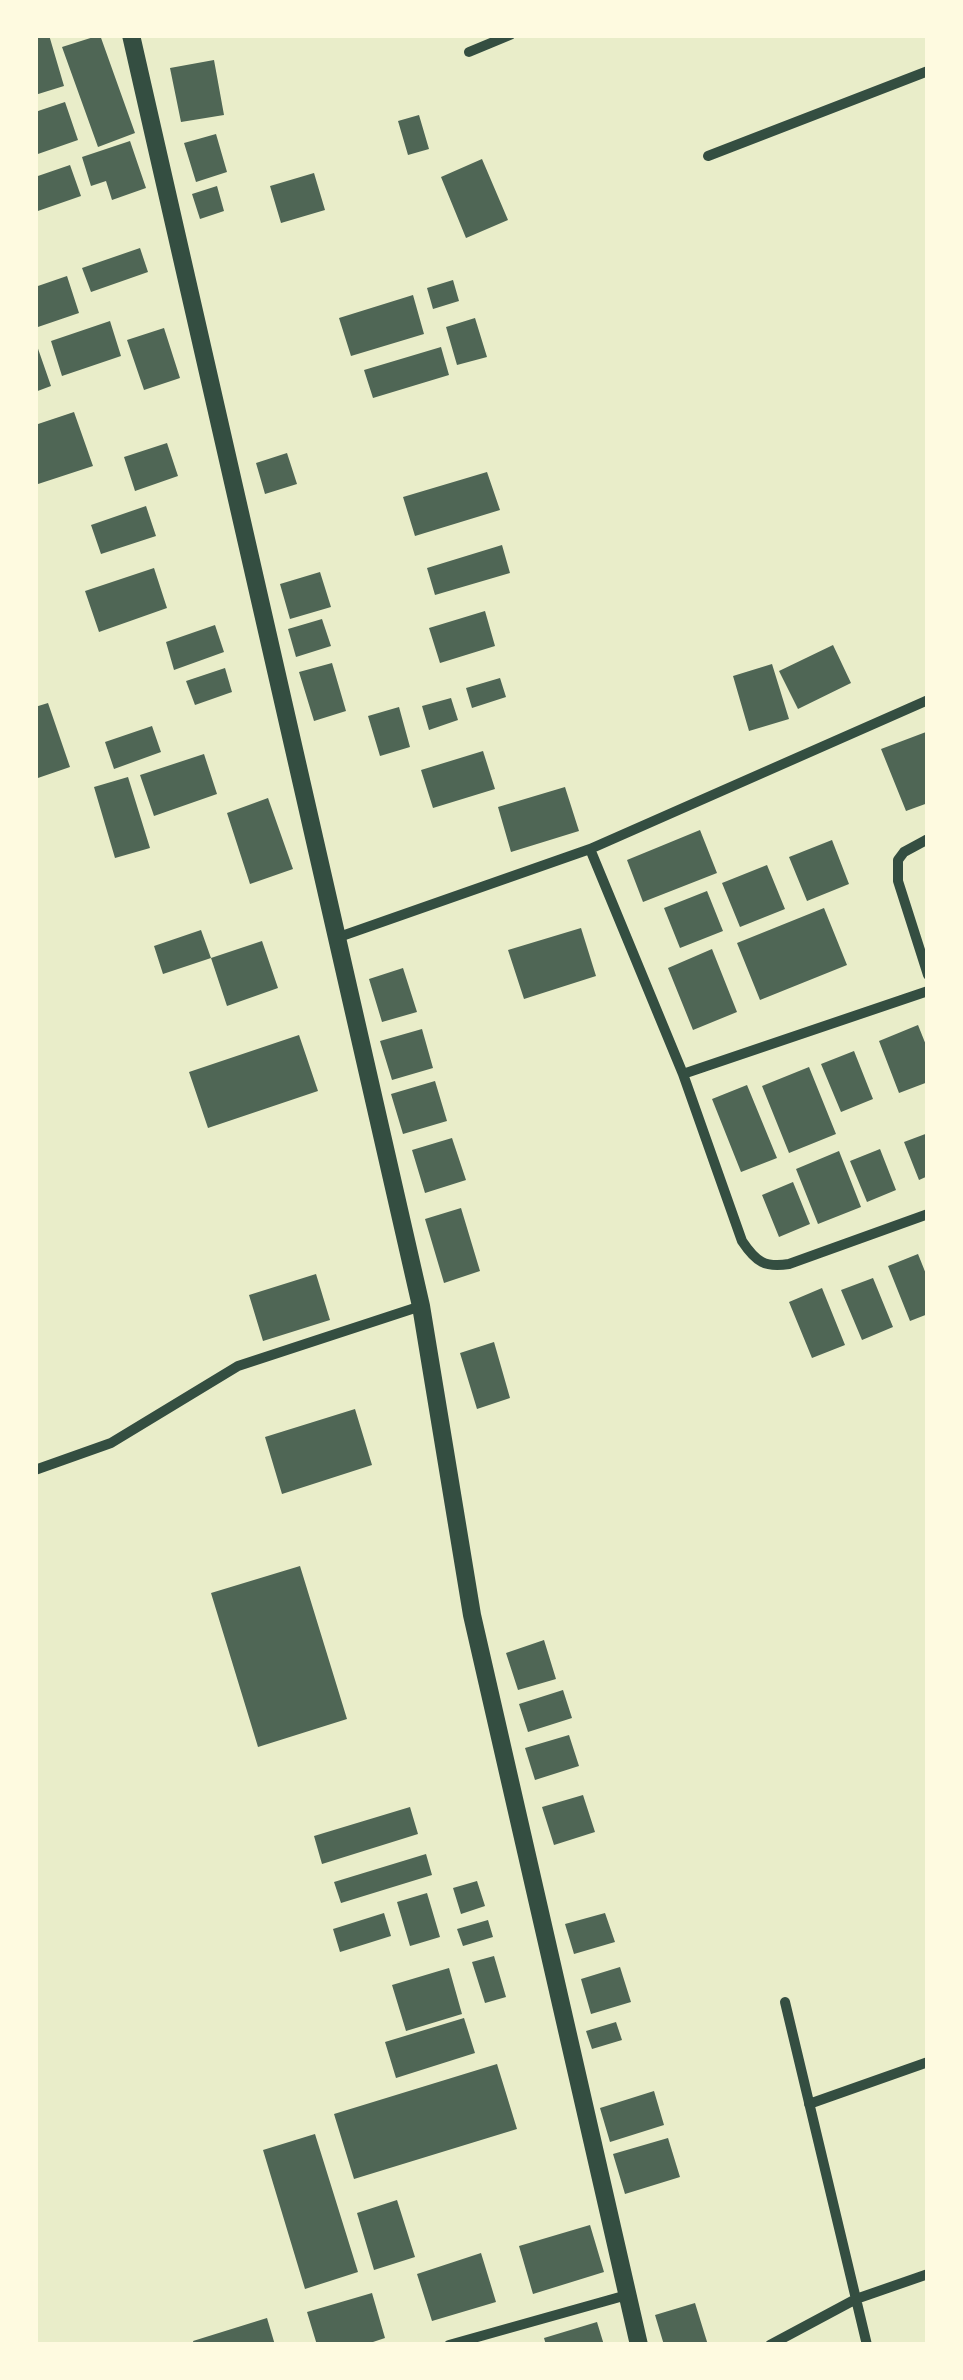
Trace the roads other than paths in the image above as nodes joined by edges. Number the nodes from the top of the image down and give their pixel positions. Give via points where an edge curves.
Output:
1 (130, 35) edge
2 (510, 35) edge
3 (469, 52) dead end
4 (928, 71) edge
5 (708, 156) dead end
6 (928, 700) edge
7 (928, 839) edge
8 (590, 849) junction
9 (338, 938) junction
10 (928, 975) edge
11 (928, 991) edge
12 (683, 1074) junction
13 (928, 1214) edge
14 (421, 1306) junction
15 (35, 1470) edge
16 (785, 2002) dead end
17 (928, 2062) edge
18 (809, 2104) junction
19 (928, 2274) edge
20 (627, 2295) junction
21 (856, 2298) junction
22 (450, 2345) edge
23 (639, 2345) edge
24 (770, 2345) edge
25 (868, 2345) edge

1 - 9 street
2 - 3 street
4 - 5 street
6 - 8 street
7 - 10 street via 904,852 896,870
8 - 9 street
8 - 12 street
9 - 14 street
11 - 12 street
12 - 13 street via 754,1259 769,1267 790,1264
14 - 15 street via 238,1366 111,1443
14 - 20 street via 472,1615
16 - 18 street
17 - 18 street
18 - 21 street
19 - 21 street
20 - 22 street
20 - 23 street
21 - 24 street
21 - 25 street

